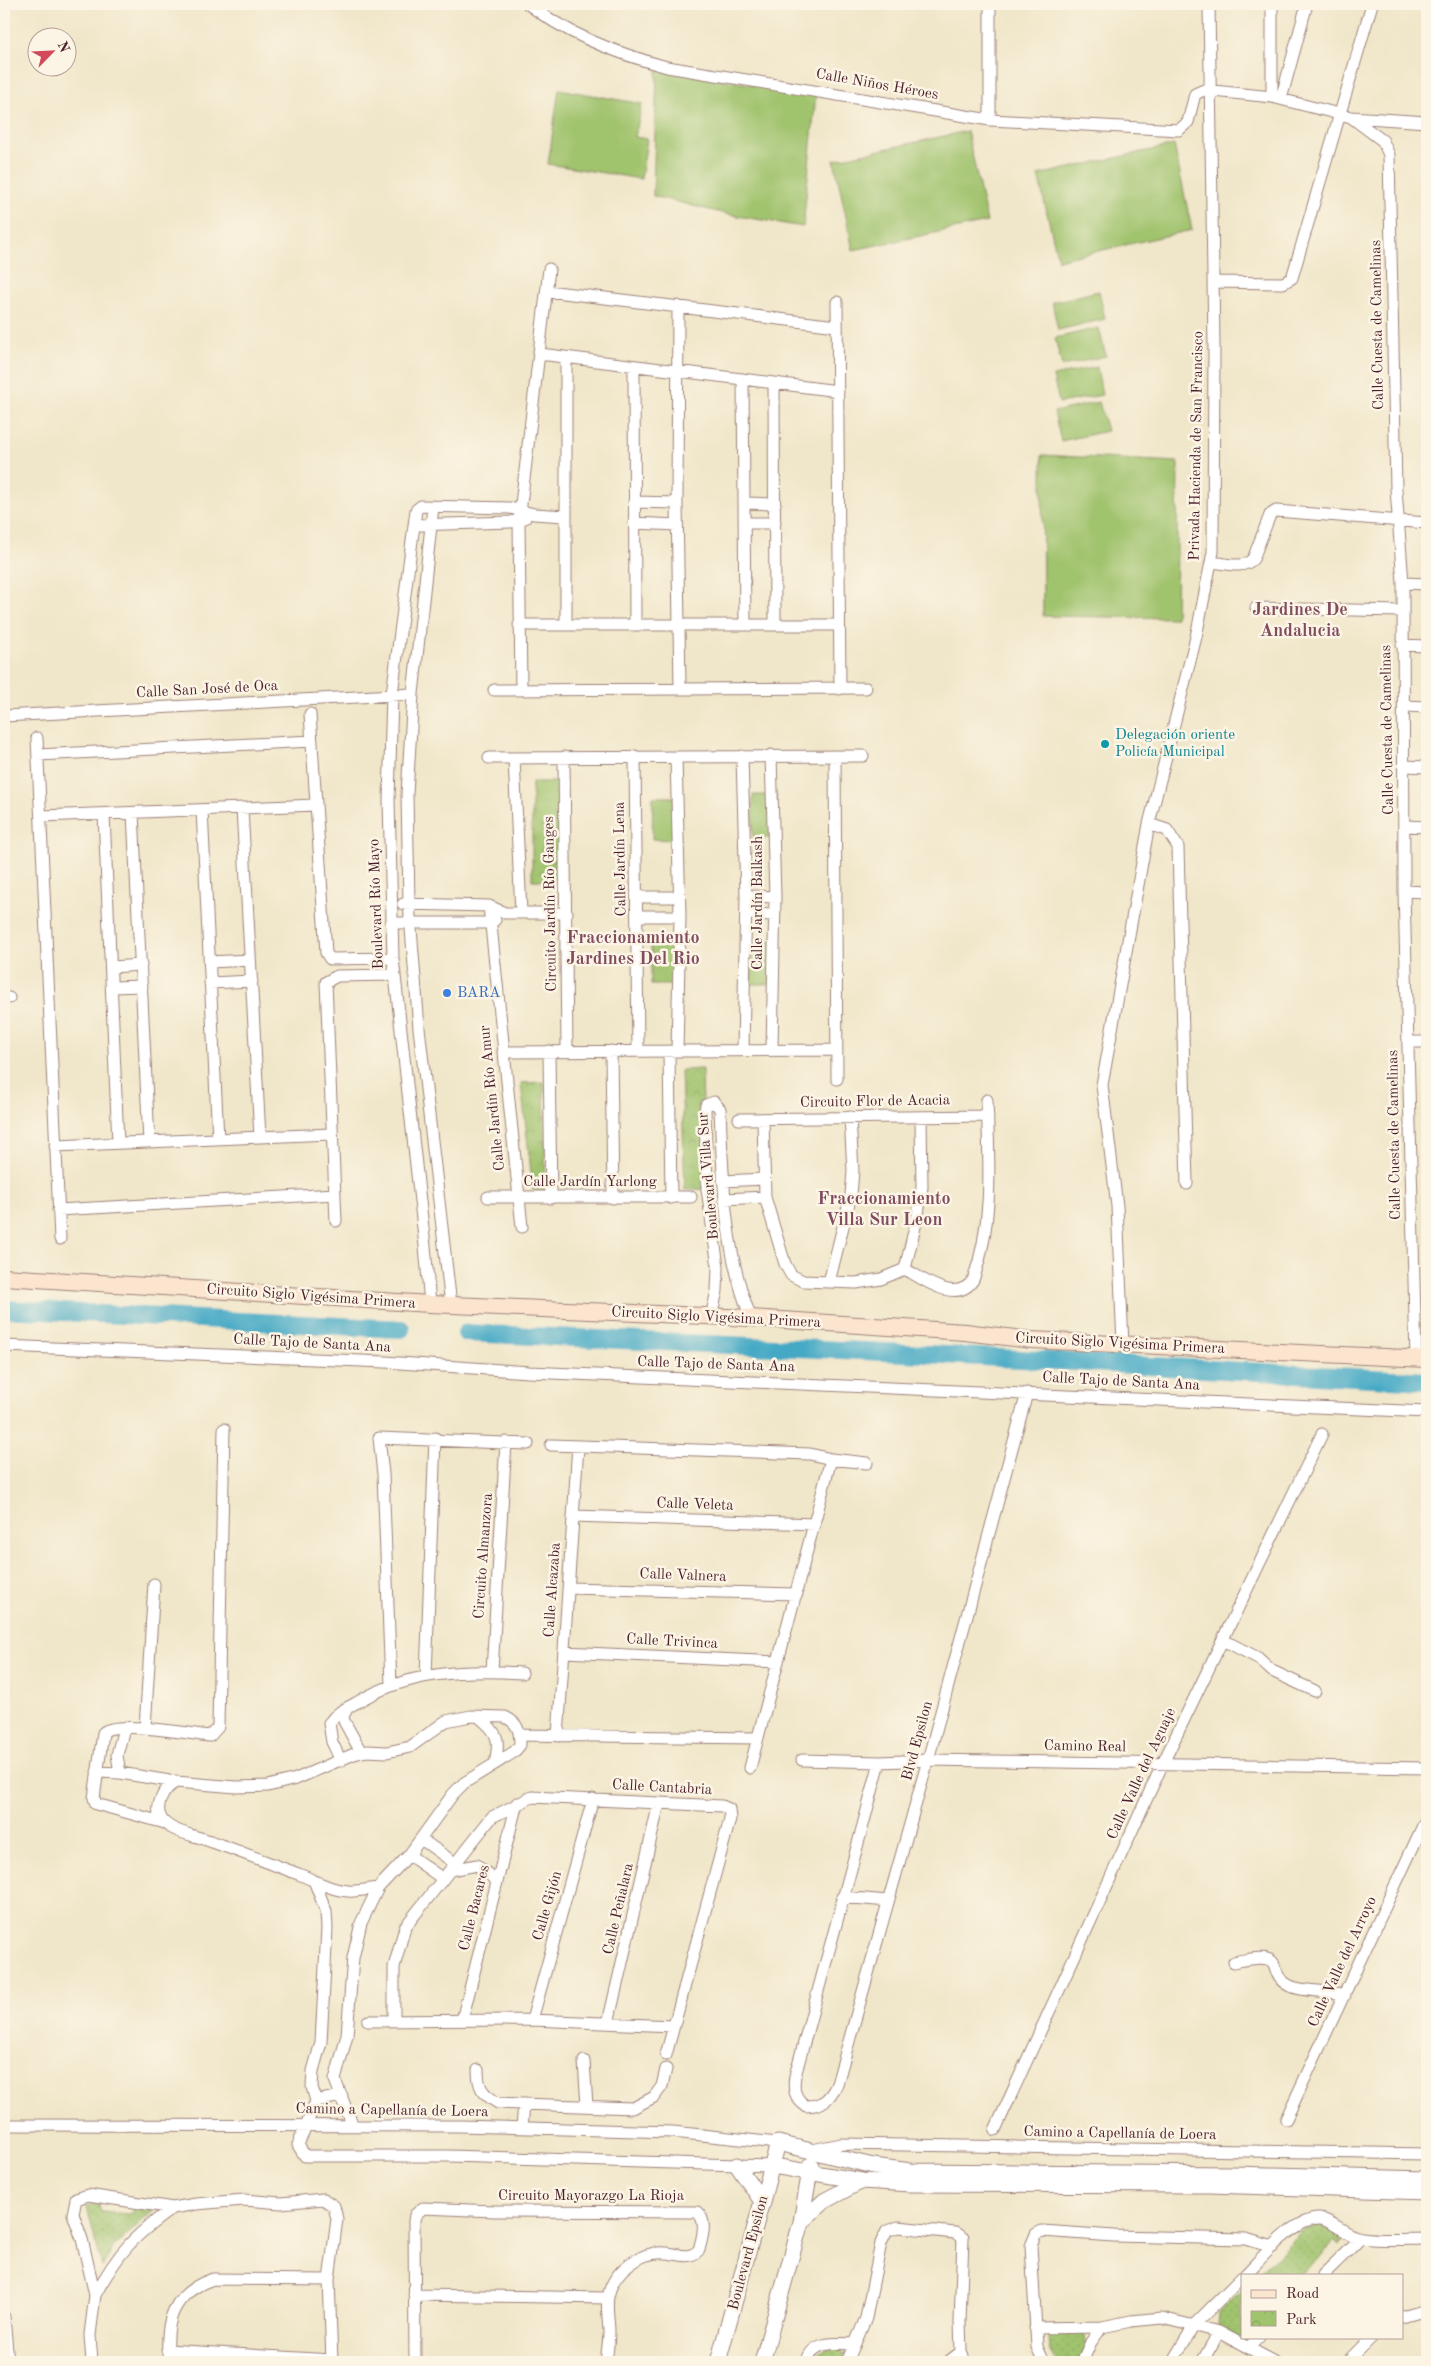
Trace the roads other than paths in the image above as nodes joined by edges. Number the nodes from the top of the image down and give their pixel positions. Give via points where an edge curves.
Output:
1 (528, 4) edge
2 (990, 4) edge
3 (1209, 4) edge
4 (1272, 4) edge
5 (1307, 4) edge
6 (1372, 4) edge
7 (1210, 91) junction
8 (1276, 98) junction
9 (1346, 116) junction
10 (990, 120) junction
11 (1427, 122) edge
12 (549, 269) dead end
13 (1213, 282) junction
14 (547, 291) junction
15 (836, 302) dead end
16 (678, 306) junction
17 (837, 326) junction
18 (540, 354) junction
19 (566, 358) junction
20 (634, 366) junction
21 (678, 370) junction
22 (743, 379) junction
23 (774, 383) junction
24 (838, 391) junction
25 (634, 502) junction
26 (676, 503) junction
27 (744, 503) junction
28 (774, 504) junction
29 (433, 507) junction
30 (520, 516) junction
31 (565, 516) junction
32 (1400, 522) junction
33 (634, 523) junction
34 (744, 523) junction
35 (775, 523) junction
36 (1427, 523) edge
37 (677, 524) junction
38 (414, 525) junction
39 (431, 526) junction
40 (1212, 562) junction
41 (1403, 583) junction
42 (1427, 584) edge
43 (1256, 608) dead end
44 (1402, 611) junction
45 (566, 624) junction
46 (635, 624) junction
47 (680, 624) junction
48 (519, 625) junction
49 (775, 625) junction
50 (838, 625) junction
51 (745, 626) junction
52 (1402, 645) junction
53 (1427, 646) edge
54 (680, 688) junction
55 (866, 688) dead end
56 (840, 689) junction
57 (494, 690) dead end
58 (521, 690) junction
59 (392, 694) junction
60 (413, 694) junction
61 (1405, 706) junction
62 (1427, 707) edge
63 (310, 714) dead end
64 (4, 716) edge
65 (37, 738) dead end
66 (312, 741) junction
67 (38, 755) junction
68 (771, 755) junction
69 (635, 756) junction
70 (742, 756) junction
71 (835, 756) junction
72 (863, 756) dead end
73 (564, 757) junction
74 (676, 757) junction
75 (489, 758) dead end
76 (514, 758) junction
77 (1405, 766) junction
78 (1427, 767) edge
79 (316, 805) junction
80 (242, 808) junction
81 (202, 810) junction
82 (133, 812) junction
83 (104, 814) junction
84 (42, 816) junction
85 (1149, 824) junction
86 (1405, 826) junction
87 (1427, 827) edge
88 (1404, 891) junction
89 (1427, 892) edge
90 (746, 896) junction
91 (637, 897) junction
92 (680, 897) junction
93 (775, 897) junction
94 (391, 904) junction
95 (409, 904) junction
96 (489, 906) junction
97 (505, 913) junction
98 (521, 913) junction
99 (567, 913) junction
100 (746, 914) junction
101 (775, 915) junction
102 (637, 916) junction
103 (680, 916) junction
104 (391, 923) junction
105 (410, 923) junction
106 (490, 924) junction
107 (393, 958) junction
108 (250, 960) junction
109 (210, 962) junction
110 (141, 965) junction
111 (112, 967) junction
112 (395, 975) junction
113 (252, 981) junction
114 (210, 983) junction
115 (142, 986) junction
116 (113, 987) junction
117 (1408, 1042) junction
118 (1427, 1042) edge
119 (743, 1050) junction
120 (772, 1050) junction
121 (837, 1050) junction
122 (549, 1051) junction
123 (567, 1051) junction
124 (611, 1051) junction
125 (638, 1051) junction
126 (673, 1051) junction
127 (504, 1052) junction
128 (838, 1079) dead end
129 (987, 1100) dead end
130 (988, 1116) junction
131 (921, 1117) junction
132 (850, 1118) junction
133 (738, 1119) dead end
134 (763, 1119) junction
135 (332, 1134) junction
136 (260, 1137) junction
137 (218, 1139) junction
138 (149, 1142) junction
139 (118, 1143) junction
140 (55, 1146) junction
141 (764, 1179) junction
142 (723, 1181) junction
143 (1187, 1184) dead end
144 (334, 1194) junction
145 (488, 1197) dead end
146 (519, 1197) junction
147 (764, 1197) junction
148 (551, 1198) junction
149 (613, 1198) junction
150 (671, 1198) junction
151 (691, 1198) dead end
152 (724, 1199) junction
153 (58, 1210) junction
154 (336, 1221) dead end
155 (522, 1227) dead end
156 (60, 1239) dead end
157 (733, 1264) junction
158 (718, 1267) junction
159 (905, 1269) junction
160 (4, 1277) edge
161 (829, 1282) junction
162 (430, 1304) junction
163 (451, 1305) junction
164 (711, 1317) junction
165 (751, 1318) junction
166 (1123, 1345) junction
167 (4, 1346) edge
168 (1421, 1359) edge
169 (1027, 1393) junction
170 (1427, 1412) edge
171 (224, 1429) dead end
172 (1322, 1434) dead end
173 (435, 1438) junction
174 (506, 1442) junction
175 (528, 1444) dead end
176 (551, 1445) dead end
177 (578, 1446) junction
178 (832, 1459) junction
179 (868, 1462) dead end
180 (573, 1516) junction
181 (815, 1524) junction
182 (154, 1584) dead end
183 (568, 1588) junction
184 (796, 1594) junction
185 (1223, 1640) junction
186 (564, 1652) junction
187 (778, 1662) junction
188 (492, 1671) junction
189 (522, 1673) dead end
190 (426, 1676) junction
191 (391, 1685) junction
192 (1316, 1691) dead end
193 (348, 1707) junction
194 (479, 1717) junction
195 (124, 1728) junction
196 (145, 1728) junction
197 (520, 1735) junction
198 (558, 1736) junction
199 (757, 1738) junction
200 (361, 1752) junction
201 (340, 1760) junction
202 (802, 1760) dead end
203 (928, 1760) junction
204 (880, 1762) junction
205 (1163, 1763) junction
206 (495, 1764) junction
207 (750, 1768) dead end
208 (1427, 1768) edge
209 (97, 1772) junction
210 (120, 1773) junction
211 (176, 1782) junction
212 (593, 1799) junction
213 (660, 1802) junction
214 (518, 1803) junction
215 (1427, 1817) edge
216 (165, 1823) junction
217 (421, 1840) junction
218 (409, 1855) junction
219 (453, 1867) junction
220 (443, 1879) junction
221 (497, 1881) junction
222 (315, 1882) junction
223 (378, 1888) junction
224 (842, 1896) junction
225 (888, 1901) junction
226 (1234, 1962) dead end
227 (1345, 1994) junction
228 (462, 2020) junction
229 (532, 2020) junction
230 (368, 2021) dead end
231 (394, 2021) junction
232 (608, 2023) junction
233 (673, 2026) junction
234 (666, 2055) dead end
235 (584, 2061) dead end
236 (666, 2069) dead end
237 (478, 2070) dead end
238 (342, 2096) junction
239 (316, 2101) junction
240 (524, 2104) junction
241 (587, 2106) junction
242 (1286, 2119) dead end
243 (306, 2124) junction
244 (352, 2124) junction
245 (4, 2125) edge
246 (522, 2128) junction
247 (995, 2130) dead end
248 (778, 2143) junction
249 (812, 2150) junction
250 (1427, 2154) edge
251 (737, 2165) junction
252 (773, 2166) junction
253 (810, 2173) junction
254 (1427, 2179) edge
255 (862, 2181) junction
256 (1427, 2192) edge
257 (762, 2203) junction
258 (173, 2208) junction
259 (801, 2222) junction
260 (1361, 2238) junction
261 (1427, 2239) edge
262 (1273, 2247) junction
263 (1245, 2274) edge
264 (1324, 2274) edge
265 (1241, 2278) edge
266 (328, 2280) junction
267 (95, 2295) junction
268 (414, 2296) junction
269 (608, 2298) junction
270 (1427, 2310) edge
271 (1404, 2316) edge
272 (4, 2317) edge
273 (1195, 2324) junction
274 (1102, 2327) junction
275 (1035, 2328) junction
276 (1219, 2332) junction
277 (1257, 2338) edge
278 (1371, 2338) edge
279 (855, 2344) junction
280 (1249, 2347) junction
281 (168, 2350) junction
282 (963, 2357) edge
283 (6, 2358) edge
284 (332, 2361) edge
285 (92, 2362) edge
286 (169, 2362) edge
287 (415, 2362) edge
288 (606, 2362) edge
289 (718, 2362) edge
290 (762, 2362) edge
291 (807, 2362) edge
292 (847, 2362) edge
293 (948, 2362) edge
294 (1044, 2362) edge
295 (1082, 2362) edge
296 (1172, 2362) edge
297 (1202, 2362) edge
298 (1274, 2362) edge
299 (1347, 2362) edge

1 - 10 street, Calle Niños Héroes via 572,31 639,60
2 - 10 street
3 - 7 street, Privada Hacienda de San Francisco
4 - 8 street
5 - 8 street
6 - 9 street
7 - 8 street
7 - 10 street, Calle Niños Héroes via 1194,94 1188,122 1179,130
7 - 13 street, Privada Hacienda de San Francisco
8 - 9 street
9 - 11 street
9 - 13 street via 1292,278 1283,283
9 - 32 street, Calle Cuesta de Camelinas via 1383,142 1389,154 1396,489
12 - 14 street
13 - 40 street, Privada Hacienda de San Francisco
14 - 16 street
14 - 18 street
15 - 17 street
16 - 17 street
16 - 21 street
17 - 24 street
18 - 19 street
18 - 30 street
19 - 20 street
19 - 31 street
20 - 21 street
20 - 25 street
21 - 22 street
21 - 26 street
22 - 23 street
22 - 27 street
23 - 24 street
23 - 28 street
24 - 50 street
25 - 26 street
25 - 33 street
26 - 37 street
27 - 28 street
27 - 34 street
28 - 35 street
29 - 30 street via 510,508
29 - 38 street, Boulevard Río Mayo via 421,506 416,510
29 - 39 street
30 - 31 street
30 - 39 street
30 - 48 street
31 - 45 street
32 - 36 street
32 - 40 street via 1276,511 1270,515 1249,563 1243,566
32 - 41 street, Calle Cuesta de Camelinas
33 - 37 street
33 - 46 street
34 - 35 street
34 - 51 street
35 - 49 street
37 - 47 street
38 - 39 street
38 - 59 street, Boulevard Río Mayo
39 - 60 street
40 - 85 street, Privada Hacienda de San Francisco
41 - 42 street
41 - 44 street, Calle Cuesta de Camelinas
43 - 44 street
44 - 52 street, Calle Cuesta de Camelinas
45 - 46 street
45 - 48 street
46 - 47 street
47 - 51 street
47 - 54 street
48 - 58 street
49 - 50 street
49 - 51 street
50 - 56 street
52 - 53 street
52 - 61 street, Calle Cuesta de Camelinas
54 - 56 street
54 - 58 street
55 - 56 street
57 - 58 street
59 - 60 street, Calle San José de Oca
59 - 64 street, Calle San José de Oca
59 - 94 street, Boulevard Río Mayo via 388,800
60 - 95 street via 407,794
61 - 62 street
61 - 77 street, Calle Cuesta de Camelinas
63 - 66 street
65 - 67 street
66 - 67 street
66 - 79 street
67 - 84 street
68 - 70 street
68 - 71 street
68 - 93 street, Calle Jardín Balkash
69 - 73 street
69 - 74 street
69 - 91 street, Calle Jardín Lena
70 - 74 street
70 - 90 street, Calle Jardín Balkash
71 - 72 street
71 - 121 street
73 - 76 street
73 - 99 street, Circuito Jardín Río Ganges
74 - 92 street
75 - 76 street
76 - 98 street, Circuito Jardín Río Ganges
77 - 78 street
77 - 86 street, Calle Cuesta de Camelinas
79 - 80 street
79 - 107 street via 326,953 330,959
80 - 81 street
80 - 108 street
81 - 82 street
81 - 109 street
82 - 83 street
82 - 110 street
83 - 84 street
83 - 111 street
84 - 140 street
85 - 143 street via 1167,830 1178,847
85 - 166 street, Privada Hacienda de San Francisco via 1102,1084 1117,1206
86 - 87 street
86 - 88 street, Calle Cuesta de Camelinas
88 - 89 street
88 - 117 street, Calle Cuesta de Camelinas
90 - 93 street
90 - 100 street, Calle Jardín Balkash
91 - 92 street
91 - 102 street, Calle Jardín Lena
92 - 103 street
93 - 101 street, Calle Jardín Balkash
94 - 95 street
94 - 104 street, Boulevard Río Mayo
95 - 96 street
95 - 105 street
96 - 97 street
96 - 106 street, Calle Jardín Río Amur
97 - 98 street
97 - 106 street
98 - 99 street
99 - 123 street, Circuito Jardín Río Ganges
100 - 101 street
100 - 119 street, Calle Jardín Balkash
101 - 120 street, Calle Jardín Balkash
102 - 103 street
102 - 125 street, Calle Jardín Lena
103 - 126 street
104 - 105 street
104 - 107 street, Boulevard Río Mayo
105 - 106 street
105 - 163 street
106 - 127 street, Calle Jardín Río Amur
107 - 112 street, Boulevard Río Mayo
108 - 109 street
108 - 113 street
109 - 114 street
110 - 111 street
110 - 115 street
111 - 116 street
112 - 135 street via 337,976 326,982
112 - 162 street, Boulevard Río Mayo
113 - 114 street
113 - 136 street
114 - 137 street
115 - 116 street
115 - 138 street
116 - 139 street
117 - 118 street
117 - 168 street, Calle Cuesta de Camelinas
119 - 120 street
119 - 126 street
120 - 121 street
121 - 128 street
122 - 123 street
122 - 127 street
122 - 148 street
123 - 124 street
124 - 125 street
124 - 149 street
125 - 126 street
126 - 150 street
127 - 146 street, Calle Jardín Río Amur
129 - 130 street
130 - 131 street, Circuito Flor de Acacia
130 - 159 street via 988,1218 976,1271 969,1285 958,1290 944,1290
131 - 132 street, Circuito Flor de Acacia
131 - 159 street via 922,1187
132 - 134 street, Circuito Flor de Acacia
132 - 161 street via 851,1195
133 - 134 street, Circuito Flor de Acacia
134 - 141 street
135 - 136 street
135 - 144 street
136 - 137 street
137 - 138 street
138 - 139 street
139 - 140 street
140 - 153 street
141 - 142 street
141 - 147 street
142 - 152 street, Boulevard Villa Sur
142 - 158 street, Boulevard Villa Sur via 720,1109 718,1104 710,1102 705,1110 707,1189
144 - 153 street
144 - 154 street
145 - 146 street, Calle Jardín Yarlong
146 - 148 street, Calle Jardín Yarlong
146 - 155 street, Calle Jardín Río Amur
147 - 152 street
147 - 161 street via 791,1275 803,1281
148 - 149 street, Calle Jardín Yarlong
149 - 150 street, Calle Jardín Yarlong
150 - 151 street, Calle Jardín Yarlong
152 - 157 street, Boulevard Villa Sur
153 - 156 street
157 - 158 street
157 - 165 street, Boulevard Villa Sur
158 - 164 street, Boulevard Villa Sur
159 - 161 street via 868,1282
160 - 162 main road, Circuito Siglo Vigésima Primera
162 - 163 main road, Circuito Siglo Vigésima Primera
163 - 164 main road, Circuito Siglo Vigésima Primera
164 - 165 main road, Circuito Siglo Vigésima Primera
165 - 166 main road, Circuito Siglo Vigésima Primera
166 - 168 main road, Circuito Siglo Vigésima Primera
167 - 169 street, Calle Tajo de Santa Ana
169 - 170 street, Calle Tajo de Santa Ana
169 - 203 street, Blvd Epsilon
171 - 196 street via 218,1727 210,1736
172 - 185 street, Calle Valle del Aguaje
173 - 174 street
173 - 190 street
173 - 191 street via 379,1438
174 - 175 street
174 - 188 street, Circuito Almanzora
176 - 177 street
177 - 178 street via 810,1454
177 - 180 street, Calle Alcazaba
178 - 179 street
178 - 181 street
180 - 181 street, Calle Veleta
180 - 183 street, Calle Alcazaba
181 - 184 street
182 - 196 street
183 - 184 street, Calle Valnera
183 - 186 street, Calle Alcazaba
184 - 187 street
185 - 192 street via 1258,1658 1272,1671
185 - 205 street, Calle Valle del Aguaje
186 - 187 street, Calle Trivinca
186 - 198 street, Calle Alcazaba
187 - 199 street
188 - 189 street
188 - 190 street
190 - 191 street
191 - 193 street
193 - 200 street via 344,1722
193 - 201 street via 338,1712 329,1723 332,1742
194 - 197 street via 506,1717 519,1729
194 - 200 street via 446,1720 410,1746 386,1752
194 - 206 street via 493,1728 497,1737 499,1747
195 - 196 street
195 - 209 street via 109,1728 103,1733
195 - 210 street via 117,1755
197 - 198 street
197 - 206 street via 520,1744 514,1752
198 - 199 street
199 - 207 street
200 - 201 street
201 - 211 street via 296,1779 268,1786
202 - 204 street, Camino Real
203 - 204 street, Camino Real
203 - 205 street, Camino Real
203 - 225 street, Blvd Epsilon
204 - 224 street
205 - 208 street, Camino Real
205 - 247 street, Calle Valle del Aguaje
206 - 217 street via 452,1794
209 - 210 street
209 - 216 street via 96,1804
210 - 211 street
211 - 216 street via 167,1787 158,1806
212 - 213 street, Calle Cantabria
212 - 214 street, Calle Cantabria via 532,1796
212 - 229 street, Calle Gijón
213 - 232 street, Calle Peñalara
213 - 233 street, Calle Cantabria via 722,1806 731,1813
214 - 219 street, Calle Cantabria via 492,1817
214 - 221 street, Calle Bacares
215 - 227 street, Calle Valle del Arroyo
216 - 222 street
217 - 218 street
217 - 219 street
218 - 220 street
218 - 223 street
219 - 220 street, Calle Cantabria
219 - 221 street via 477,1865
220 - 231 street, Calle Cantabria via 400,1935 394,1966
221 - 228 street, Calle Bacares
222 - 223 street via 347,1891
222 - 239 street via 326,1911 327,1928 321,2042 312,2087
223 - 238 street via 361,1924 353,1958 347,2035 335,2080
224 - 225 street
224 - 225 street, Blvd Epsilon via 795,2076 793,2088 797,2098 806,2106 826,2101 832,2095
226 - 227 street via 1268,1958 1289,1986
227 - 242 street, Calle Valle del Arroyo
228 - 229 street
228 - 231 street
229 - 232 street
230 - 231 street
232 - 233 street
233 - 234 street, Calle Cantabria
235 - 241 street
236 - 241 street via 662,2086 654,2097 633,2108
237 - 240 street via 478,2085 486,2096 498,2103
238 - 239 street
238 - 244 street
239 - 243 street
240 - 241 street
240 - 246 street
243 - 244 street, Camino a Capellanía de Loera
243 - 245 street, Camino a Capellanía de Loera
243 - 251 street via 298,2146 300,2152 308,2157 449,2156
244 - 246 street, Camino a Capellanía de Loera
246 - 248 street, Camino a Capellanía de Loera via 673,2132
248 - 249 street
248 - 252 street, Boulevard Epsilon
249 - 250 street, Camino a Capellanía de Loera via 841,2144
249 - 253 street
249 - 254 street via 873,2166 911,2171
251 - 252 street
251 - 257 street
252 - 253 street
252 - 257 street, Boulevard Epsilon
253 - 255 street
253 - 259 street
255 - 256 street
255 - 259 street via 824,2201
257 - 289 street, Boulevard Epsilon
258 - 266 street via 244,2200 281,2203 329,2201 335,2209 336,2219
258 - 267 street via 149,2225 114,2260
258 - 267 street via 95,2195 76,2199 73,2214
259 - 290 street
260 - 261 street
260 - 262 street via 1317,2218 1292,2229
260 - 264 street
262 - 263 street
262 - 275 street via 1246,2239 1114,2236 1042,2230 1036,2234 1031,2246
265 - 273 street
266 - 281 street via 213,2279 199,2284 178,2303 170,2316
266 - 284 street
267 - 285 street via 90,2335
268 - 269 street
268 - 269 street, Circuito Mayorazgo La Rioja via 414,2221 415,2215 423,2208 693,2210 701,2214 704,2229 696,2253 683,2256 656,2253 634,2260 615,2278
268 - 287 street, Circuito Mayorazgo La Rioja
269 - 288 street, Circuito Mayorazgo La Rioja
270 - 271 street
272 - 283 street
273 - 274 street via 1155,2318
273 - 276 street
273 - 296 street
274 - 275 street
274 - 295 street
275 - 294 street via 1037,2347
276 - 280 street
276 - 297 street
277 - 280 street
278 - 299 street
279 - 282 street via 866,2318 881,2243 887,2231 898,2227 955,2233 963,2238
279 - 291 street via 824,2345 810,2353
279 - 292 street
280 - 298 street
281 - 284 street
281 - 286 street
282 - 293 street

